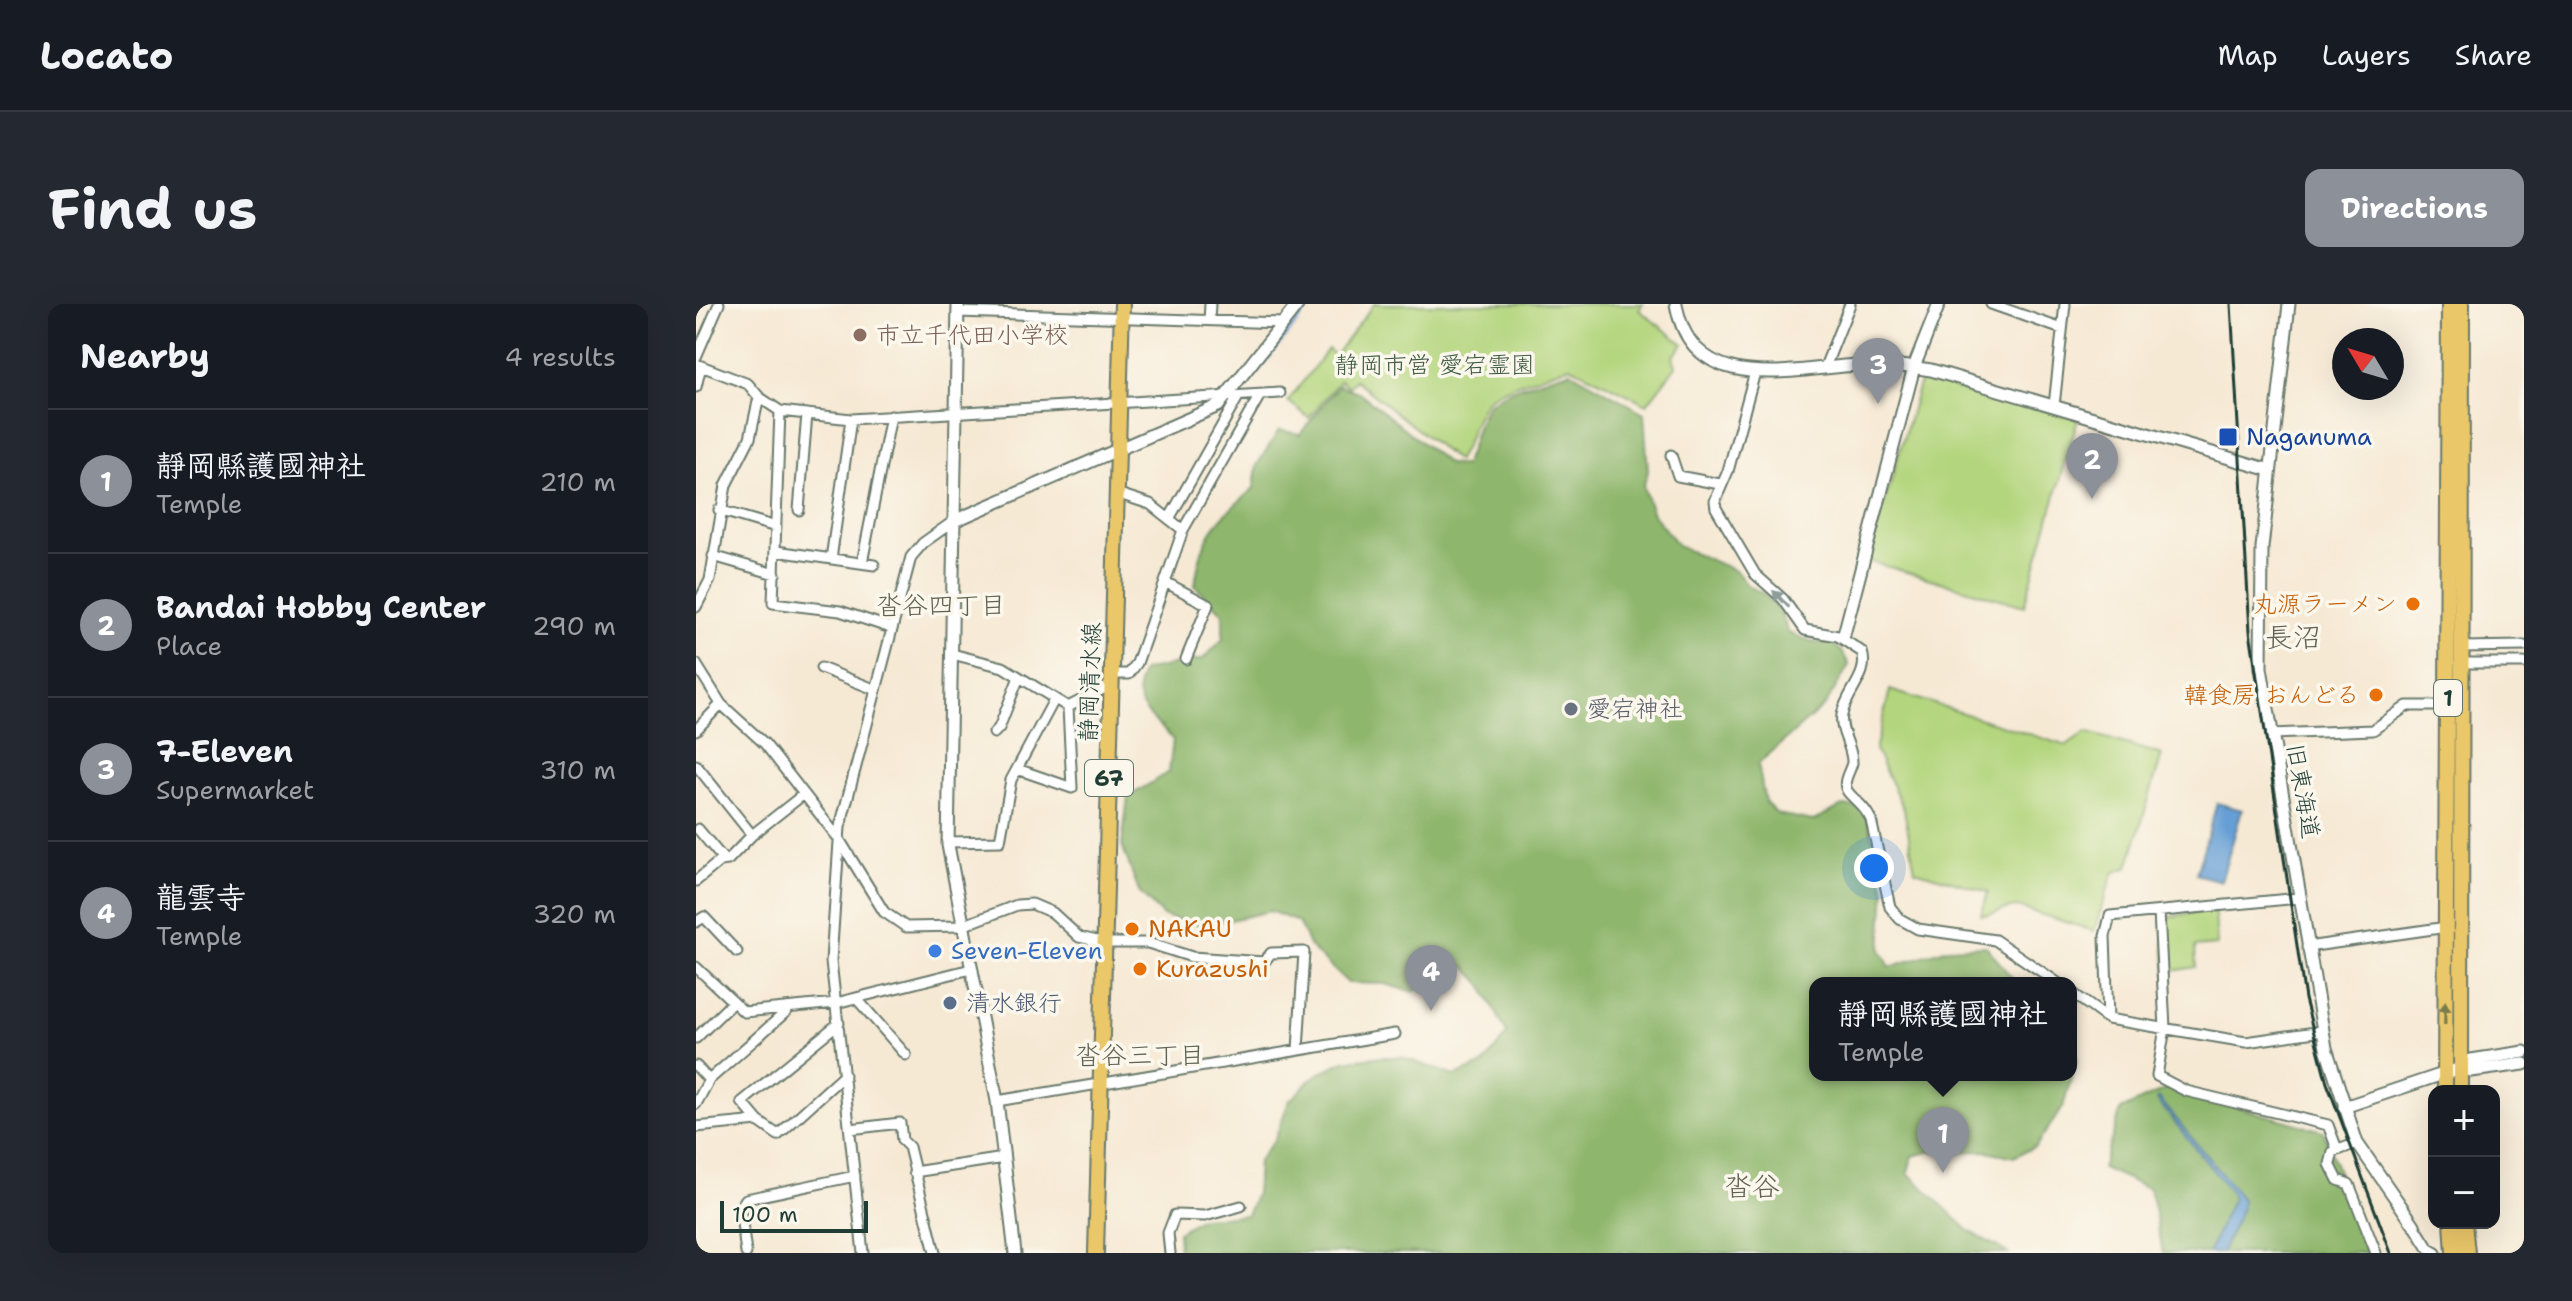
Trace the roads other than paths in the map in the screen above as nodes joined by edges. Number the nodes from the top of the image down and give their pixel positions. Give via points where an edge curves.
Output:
1 (719, 304) edge
2 (1210, 304) edge
3 (1288, 304) edge
4 (1298, 304) edge
5 (1676, 304) edge
6 (1850, 304) edge
7 (1939, 304) edge
8 (1991, 304) edge
9 (2065, 304) edge
10 (2289, 304) edge
11 (2449, 304) edge
12 (2462, 304) edge
13 (958, 308) edge
14 (1028, 309) edge
15 (1122, 309) edge
16 (1285, 320) junction
17 (1209, 321) junction
18 (2062, 329) junction
19 (698, 362) edge
20 (1825, 367) junction
21 (1914, 367) junction
22 (1755, 372) junction
23 (696, 387) edge
24 (1280, 393) dead end
25 (1260, 395) junction
26 (759, 397) junction
27 (1225, 397) junction
28 (1238, 397) junction
29 (1119, 404) junction
30 (2054, 406) junction
31 (780, 411) junction
32 (955, 413) junction
33 (807, 414) junction
34 (891, 416) junction
35 (851, 419) junction
36 (1118, 449) junction
37 (1671, 455) dead end
38 (2270, 470) junction
39 (1720, 484) junction
40 (1119, 494) junction
41 (719, 510) junction
42 (799, 510) dead end
43 (1169, 519) junction
44 (954, 521) junction
45 (776, 527) junction
46 (1183, 530) junction
47 (776, 551) junction
48 (713, 556) junction
49 (831, 559) junction
50 (862, 563) junction
51 (874, 565) dead end
52 (775, 574) junction
53 (1165, 582) junction
54 (696, 607) edge
55 (891, 628) junction
56 (1843, 638) junction
57 (2524, 646) edge
58 (952, 654) junction
59 (2457, 656) junction
60 (1186, 659) dead end
61 (2524, 663) edge
62 (696, 664) edge
63 (821, 668) dead end
64 (1019, 677) junction
65 (1112, 679) junction
66 (874, 689) junction
67 (1054, 700) junction
68 (721, 704) junction
69 (2448, 706) junction
70 (1068, 707) junction
71 (696, 730) edge
72 (994, 733) dead end
73 (2271, 734) junction
74 (696, 765) edge
75 (1017, 769) junction
76 (804, 794) junction
77 (698, 829) dead end
78 (752, 835) junction
79 (839, 839) junction
80 (948, 842) junction
81 (724, 860) junction
82 (696, 881) edge
83 (2299, 898) junction
84 (2159, 912) junction
85 (696, 922) edge
86 (962, 926) junction
87 (2447, 927) junction
88 (1106, 943) junction
89 (2307, 947) junction
90 (737, 952) dead end
91 (696, 967) edge
92 (971, 969) junction
93 (2049, 977) edge
94 (2077, 996) edge
95 (857, 999) junction
96 (733, 1002) junction
97 (836, 1003) junction
98 (788, 1010) junction
99 (2108, 1019) junction
100 (839, 1023) junction
101 (2165, 1028) junction
102 (2322, 1031) junction
103 (1395, 1034) dead end
104 (696, 1038) edge
105 (1298, 1050) junction
106 (2524, 1052) edge
107 (906, 1055) dead end
108 (2524, 1064) edge
109 (696, 1066) edge
110 (2461, 1068) junction
111 (2444, 1072) junction
112 (844, 1075) junction
113 (709, 1080) junction
114 (1101, 1082) junction
115 (2445, 1085) edge
116 (2461, 1085) edge
117 (997, 1101) junction
118 (696, 1104) edge
119 (2344, 1107) junction
120 (758, 1121) junction
121 (696, 1127) edge
122 (850, 1129) junction
123 (2357, 1143) junction
124 (2337, 1149) junction
125 (1004, 1158) junction
126 (914, 1172) junction
127 (855, 1176) junction
128 (1241, 1206) dead end
129 (2414, 1225) joint
130 (2453, 1229) edge
131 (2463, 1229) edge
132 (2458, 1252) edge
133 (746, 1253) edge
134 (863, 1253) edge
135 (935, 1253) edge
136 (1015, 1253) edge
137 (1096, 1253) edge
138 (1170, 1253) edge
139 (2376, 1253) edge
140 (2437, 1253) edge

1 - 19 street
2 - 17 street
3 - 16 street
4 - 16 street
5 - 22 street via 1683,328 1698,349 1722,367
6 - 20 street
7 - 21 street
8 - 18 street
9 - 18 street
10 - 38 street, 旧東海道
11 - 59 main road, 1
12 - 59 main road, 1
13 - 14 street
13 - 32 street
14 - 15 street
15 - 17 street
15 - 29 main road, 静岡清水線 / 67
16 - 17 street
16 - 27 street
18 - 30 street
19 - 23 street
19 - 26 street via 748,384
20 - 21 street
20 - 22 street
21 - 30 street
21 - 56 street
22 - 39 street
24 - 25 street
25 - 28 street
25 - 46 street
26 - 31 street
26 - 41 street via 750,438
27 - 28 street
27 - 29 street
27 - 36 street via 1218,406
28 - 43 street
29 - 32 street
29 - 36 main road, 静岡清水線 / 67
30 - 38 street
31 - 33 street
31 - 45 street
32 - 34 street
32 - 44 street
33 - 35 street
33 - 42 street
34 - 35 street
34 - 50 street
35 - 49 street
36 - 40 main road, 静岡清水線 / 67
36 - 44 street
37 - 39 street via 1683,479
38 - 73 street, 旧東海道 via 2259,628
56 -> 39 street via 1805,630 1783,599 1755,574 1716,508
40 - 43 street via 1150,504
40 - 65 main road, 静岡清水線 / 67
41 - 45 street
41 - 48 street
43 - 46 street
44 - 55 street via 911,557
44 - 58 street
45 - 47 street
46 - 53 street
47 - 49 street
47 - 52 street
48 - 52 street
48 - 54 street via 710,580
49 - 50 street
50 - 51 street
52 - 55 street via 773,603 840,611
53 - 60 street via 1208,605
53 - 65 street via 1137,663 1129,674
55 - 66 street
56 - 93 street via 1857,645 1865,659 1842,716 1852,759 1845,784 1871,820 1890,907 1918,929 1995,940
57 - 59 street
58 - 64 street via 1003,667
58 - 80 street
59 - 61 street
59 - 69 main road, 1
59 - 110 main road, 1
62 - 68 street
63 - 66 street
64 - 67 street
64 - 72 street
65 - 70 street
65 - 88 main road, 静岡清水線 / 67
66 - 79 street
67 - 70 street
67 - 75 street
68 - 71 street
68 - 76 street via 765,744
69 - 73 street via 2407,706 2373,730
69 - 87 main road, 1
70 - 75 street via 1072,788
73 - 83 street, 旧東海道
74 - 78 street
75 - 80 street via 1000,841
76 - 78 street
76 - 79 street
77 - 81 street
78 - 81 street
79 - 86 street via 884,912 906,927
79 - 97 street via 831,961
80 - 86 street
81 - 82 street
83 - 84 street
83 - 89 street, 旧東海道
84 - 99 street via 2110,916 2105,936
84 - 101 street
85 - 90 street via 704,917
86 - 88 street via 1032,904 1053,913 1079,937
86 - 92 street
87 - 89 street
111 -> 87 main road, 1
88 - 105 street via 1148,943 1192,957 1264,962 1271,953 1304,952
88 - 114 main road, 静岡清水線 / 67
89 - 102 street, 旧東海道
91 - 96 street
92 - 95 street
92 - 117 street
94 - 99 street
95 - 97 street
95 - 107 street
96 - 98 street via 744,1012
96 - 104 street
97 - 98 street
97 - 100 street
98 - 113 street
99 - 101 street
100 - 112 street
100 - 120 street via 742,1102
101 - 102 street via 2246,1042
101 - 124 street via 2157,1076 2186,1091 2328,1125
102 - 119 street, 旧東海道
103 - 105 street
105 - 114 street
106 - 110 street via 2471,1060
108 - 110 street
109 - 113 street
110 - 111 street
110 - 116 main road, 1
111 - 115 main road, 1
111 - 119 street
112 - 120 street via 778,1135
112 - 122 street
113 - 118 street
114 - 117 street
114 - 137 main road, 静岡清水線 / 67
117 - 125 street
119 - 123 street, 旧東海道
120 - 121 street
122 - 126 street via 900,1123
122 - 127 street
123 - 124 street
123 - 129 street, 旧東海道
124 - 139 street via 2330,1156 2334,1175 2349,1184
125 - 126 street
125 - 136 street
126 - 135 street
127 - 133 street via 746,1199 740,1208
127 - 134 street
128 - 138 street via 1205,1216 1175,1215 1168,1233
129 - 140 street, 旧東海道
130 - 132 main road
131 - 132 main road
132 - 140 street, 旧東海道

